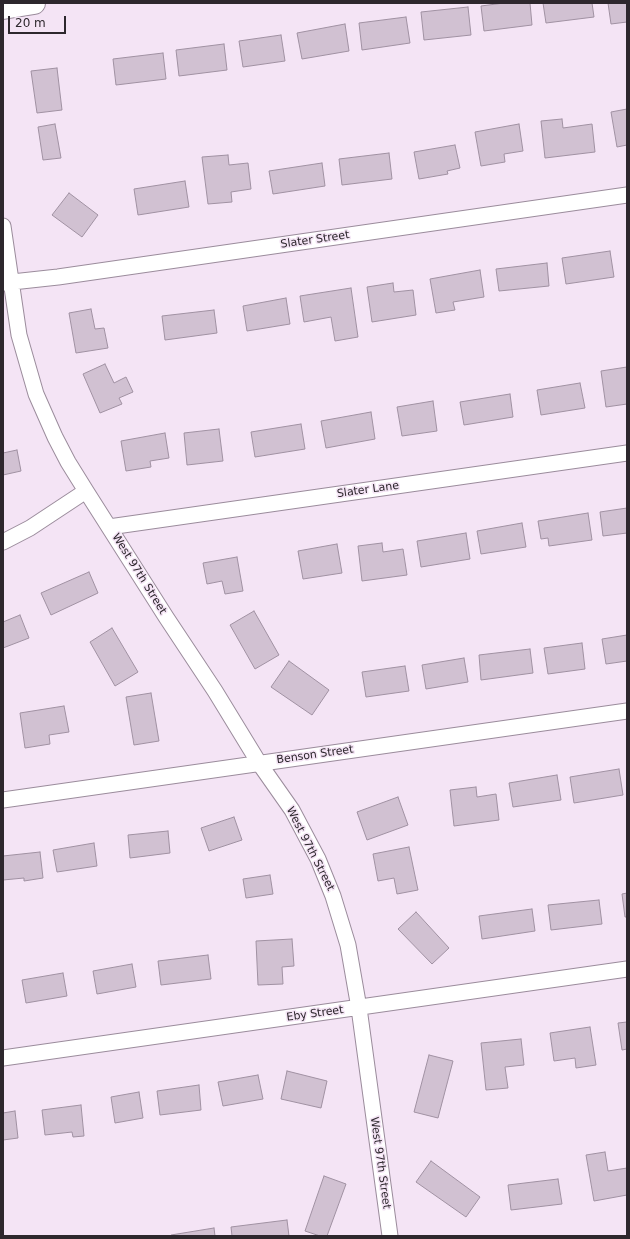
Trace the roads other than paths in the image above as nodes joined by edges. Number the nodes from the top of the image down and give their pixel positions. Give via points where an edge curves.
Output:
1 (34, 3) edge
2 (3, 8) edge
3 (627, 195) edge
4 (3, 226) edge
5 (7, 283) edge
6 (627, 452) edge
7 (86, 491) junction
8 (110, 527) junction
9 (3, 542) edge
10 (627, 710) edge
11 (259, 763) junction
12 (3, 800) edge
13 (627, 969) edge
14 (359, 1008) junction
15 (3, 1058) edge
16 (390, 1236) edge

1 - 2 main road
3 - 5 street, Slater Street
4 - 5 street, West 97th Street
5 - 7 street, West 97th Street via 36,394 58,443
6 - 8 street, Slater Lane
7 - 8 street, West 97th Street
7 - 9 street via 30,528
8 - 11 street, West 97th Street
10 - 11 street, Benson Street
11 - 12 street, Benson Street
11 - 14 street, West 97th Street via 292,810 334,896 348,945
13 - 14 street, Eby Street
14 - 15 street, Eby Street
14 - 16 street, West 97th Street

